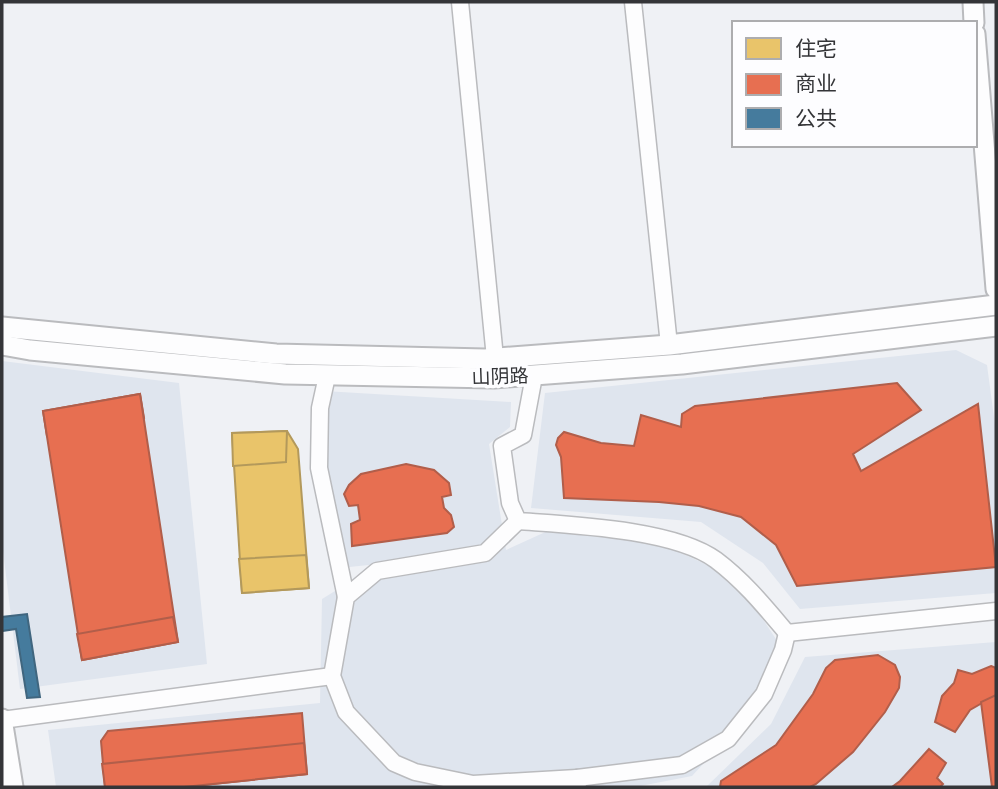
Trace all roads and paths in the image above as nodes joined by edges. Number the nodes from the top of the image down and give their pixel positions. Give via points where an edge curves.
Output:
1 (460, 2) edge
2 (633, 2) edge
3 (973, 2) edge
4 (974, 21) edge
5 (977, 58) edge
6 (996, 289) edge
7 (996, 305) edge
8 (996, 326) edge
9 (2, 327) edge
10 (2, 345) edge
11 (668, 345) junction
12 (495, 358) junction
13 (327, 376) junction
14 (534, 376) junction
15 (518, 521) junction
16 (346, 597) junction
17 (996, 611) edge
18 (787, 634) junction
19 (332, 676) junction
20 (2, 720) edge
21 (416, 780) edge
22 (578, 783) edge
23 (13, 787) edge

1 - 12 street
2 - 11 street
3 - 4 main road
5 - 6 main road
7 - 11 main road, 山阴路
8 - 14 main road, 山阴路 via 682,364
9 - 12 main road, 山阴路 via 276,354
10 - 13 main road, 山阴路
11 - 12 main road, 山阴路
13 - 14 main road, 山阴路
13 - 16 street via 320,408 319,468
14 - 15 street via 523,435 502,446 510,503
15 - 16 street via 485,553 377,571
15 - 18 street via 664,537 714,559 758,597
16 - 19 street
17 - 18 street
18 - 22 street via 764,694 728,739 682,765
19 - 20 street
19 - 21 street via 346,712
20 - 23 main road
21 - 22 street

